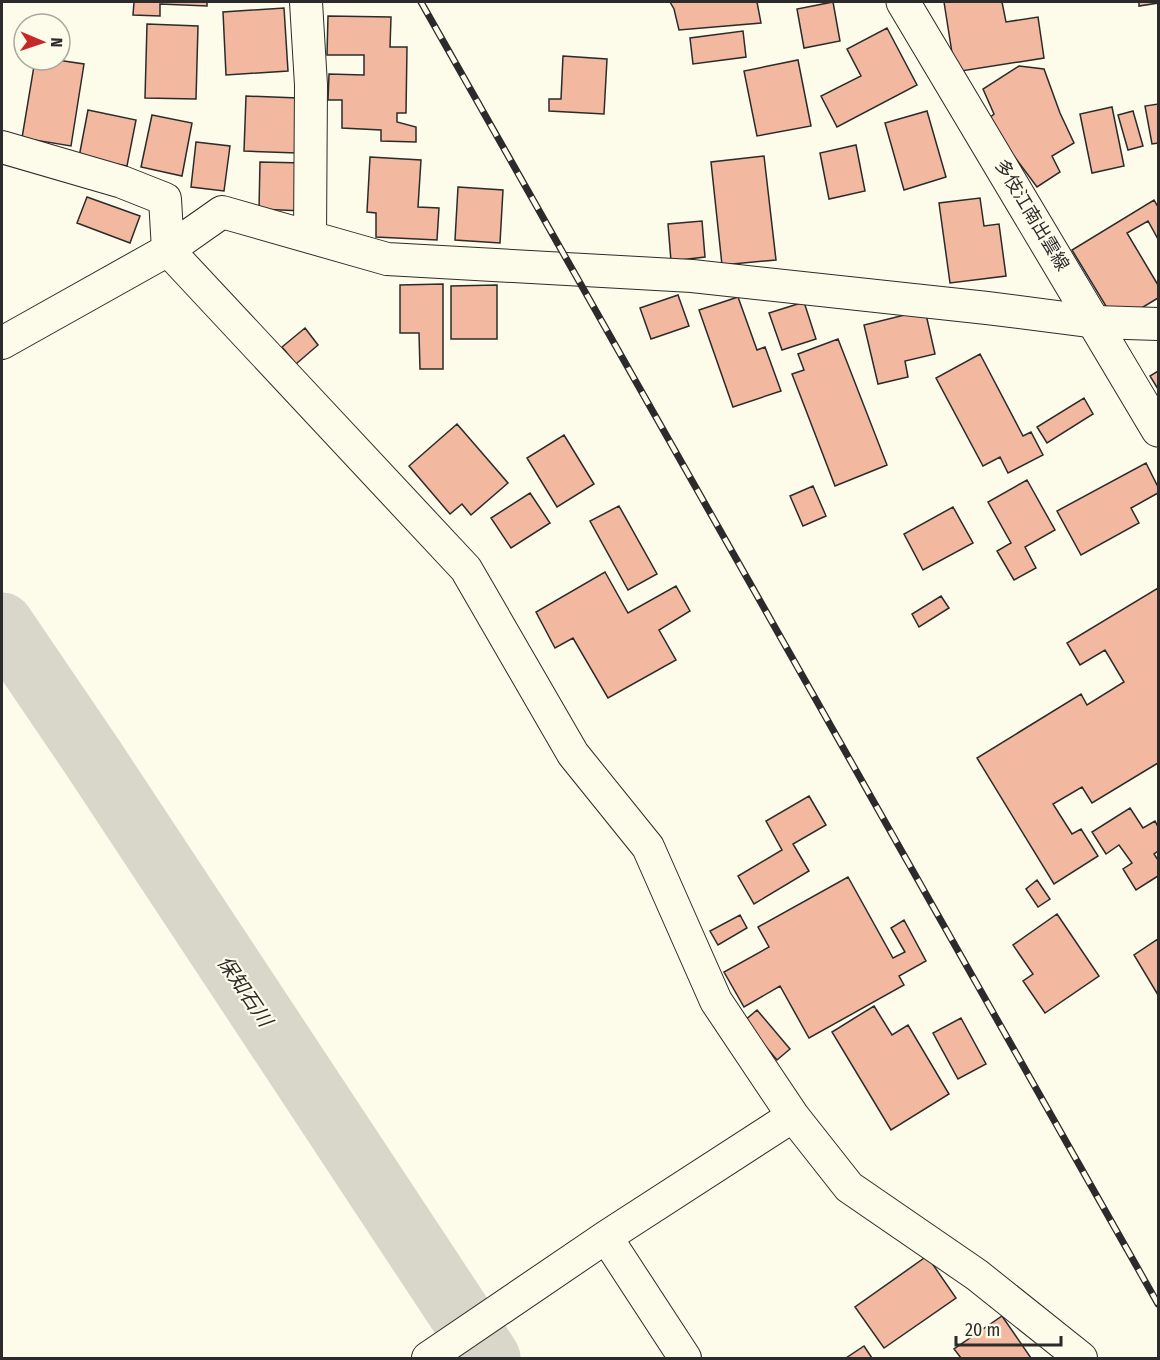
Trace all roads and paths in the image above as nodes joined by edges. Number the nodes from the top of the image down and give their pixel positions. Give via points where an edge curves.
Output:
1 (306, 2) edge
2 (903, 2) edge
3 (2, 147) edge
4 (310, 237) junction
5 (168, 250) junction
6 (1096, 322) junction
7 (1158, 324) edge
8 (2, 343) edge
9 (1158, 430) edge
10 (793, 1116) junction
11 (606, 1237) junction
12 (428, 1359) edge
13 (685, 1359) edge
14 (1081, 1359) edge

1 - 4 street via 311,85
2 - 6 main road, 多伎江南出雲線
3 - 5 street via 122,182 165,199
4 - 5 street via 222,212
4 - 6 street via 387,259 692,276
5 - 8 street
5 - 10 street via 465,569 573,754 648,847 716,1001
6 - 7 street
6 - 9 main road, 多伎江南出雲線
10 - 11 street
10 - 14 street via 849,1187 977,1275
11 - 12 street
11 - 13 street

